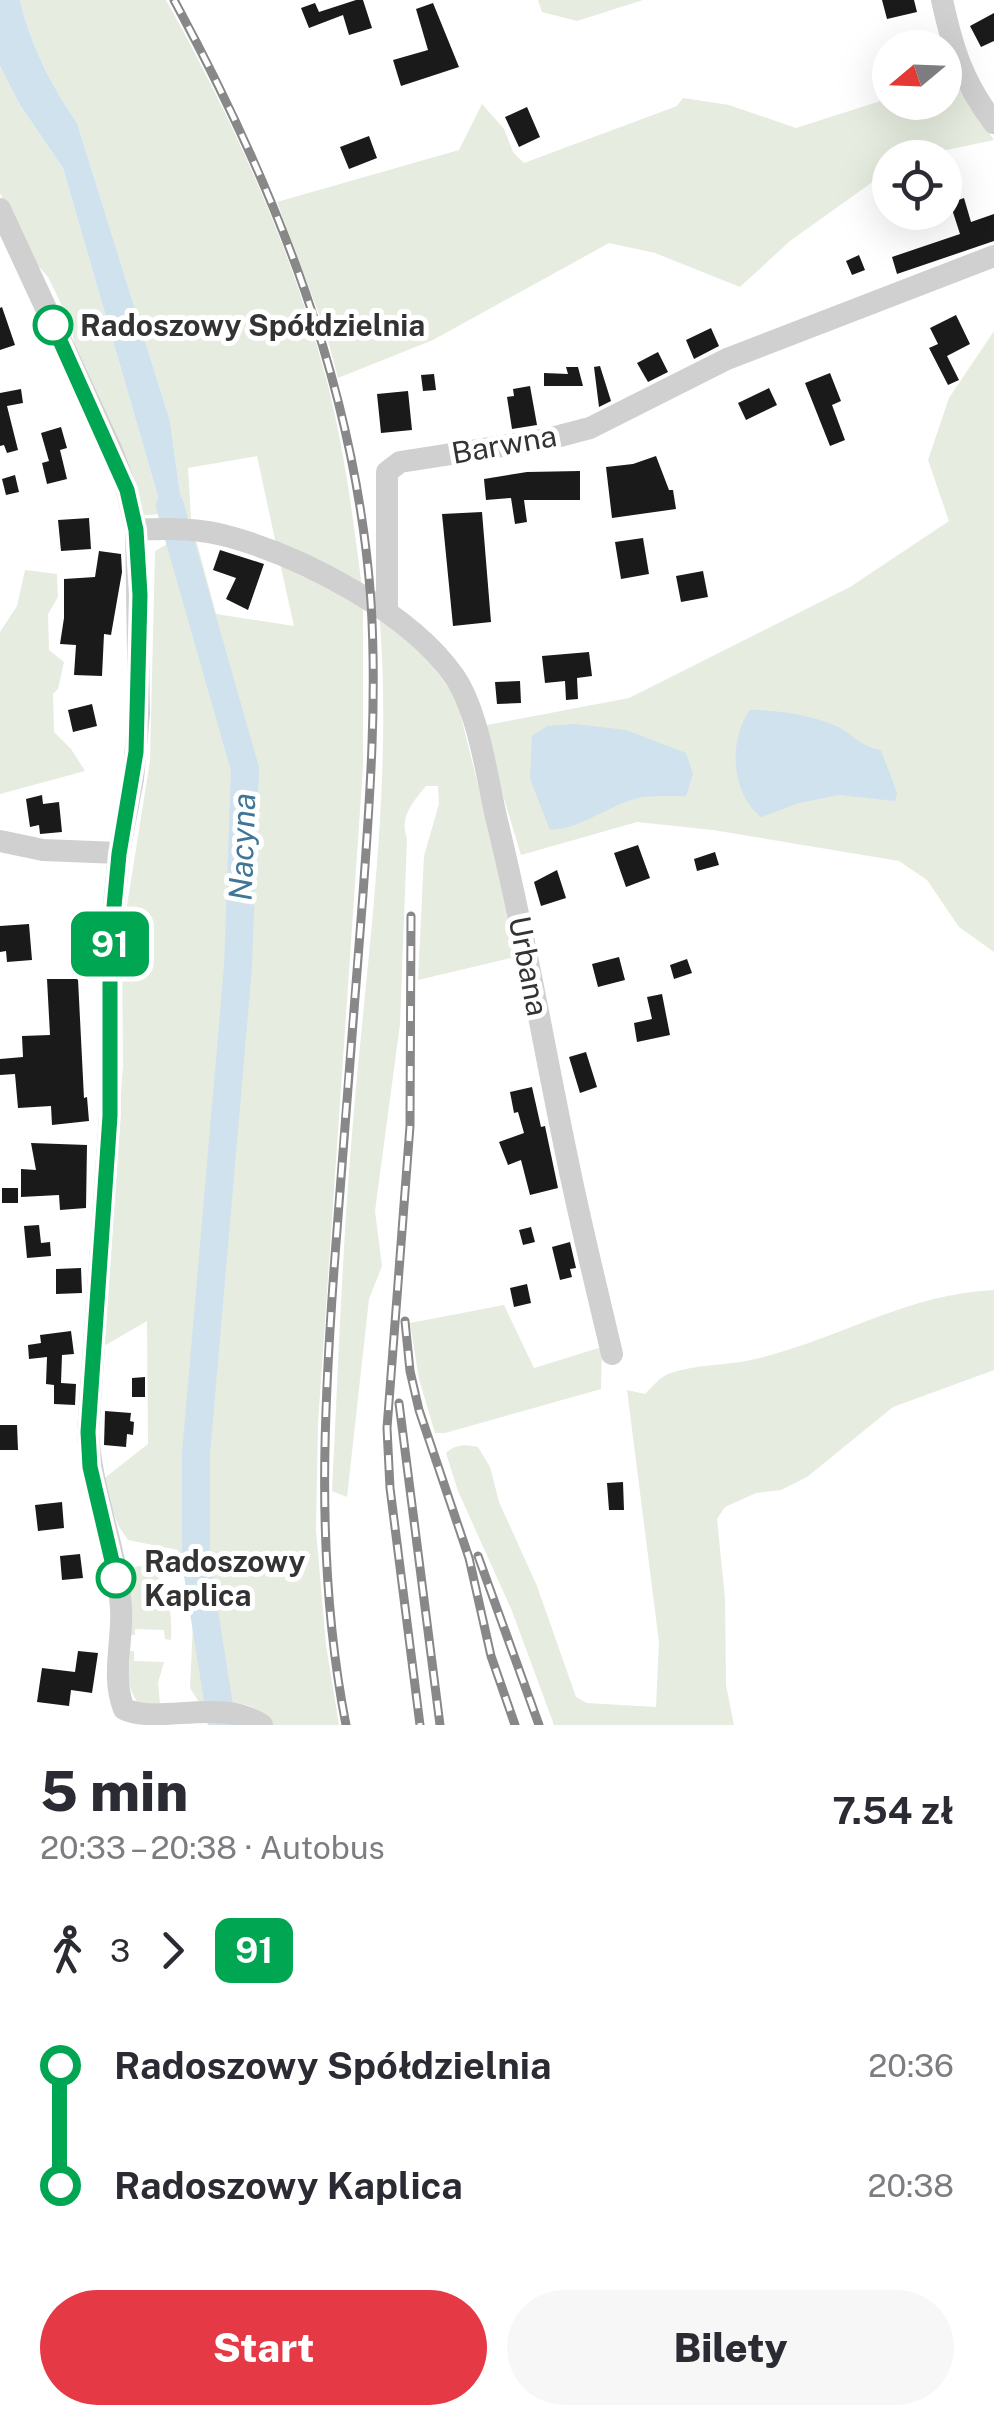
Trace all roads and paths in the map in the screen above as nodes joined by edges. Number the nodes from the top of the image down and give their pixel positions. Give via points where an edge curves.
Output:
1 (942, 0) edge
2 (994, 123) edge
3 (0, 209) edge
4 (994, 256) edge
5 (136, 530) junction
6 (387, 609) junction
7 (0, 842) edge
8 (119, 854) junction
9 (612, 1354) dead end
10 (118, 1717) edge
11 (262, 1725) edge

1 - 2 street via 961,70
3 - 5 street via 112,452
4 - 6 street, Barwna via 727,359 590,428 400,462 387,472
5 - 6 street via 192,529 234,538
5 - 8 street via 139,713
6 - 9 street, Urbana via 457,679 471,713
7 - 8 street
8 - 10 street via 110,949 110,1116 88,1432 121,1610
10 - 11 street via 220,1715

